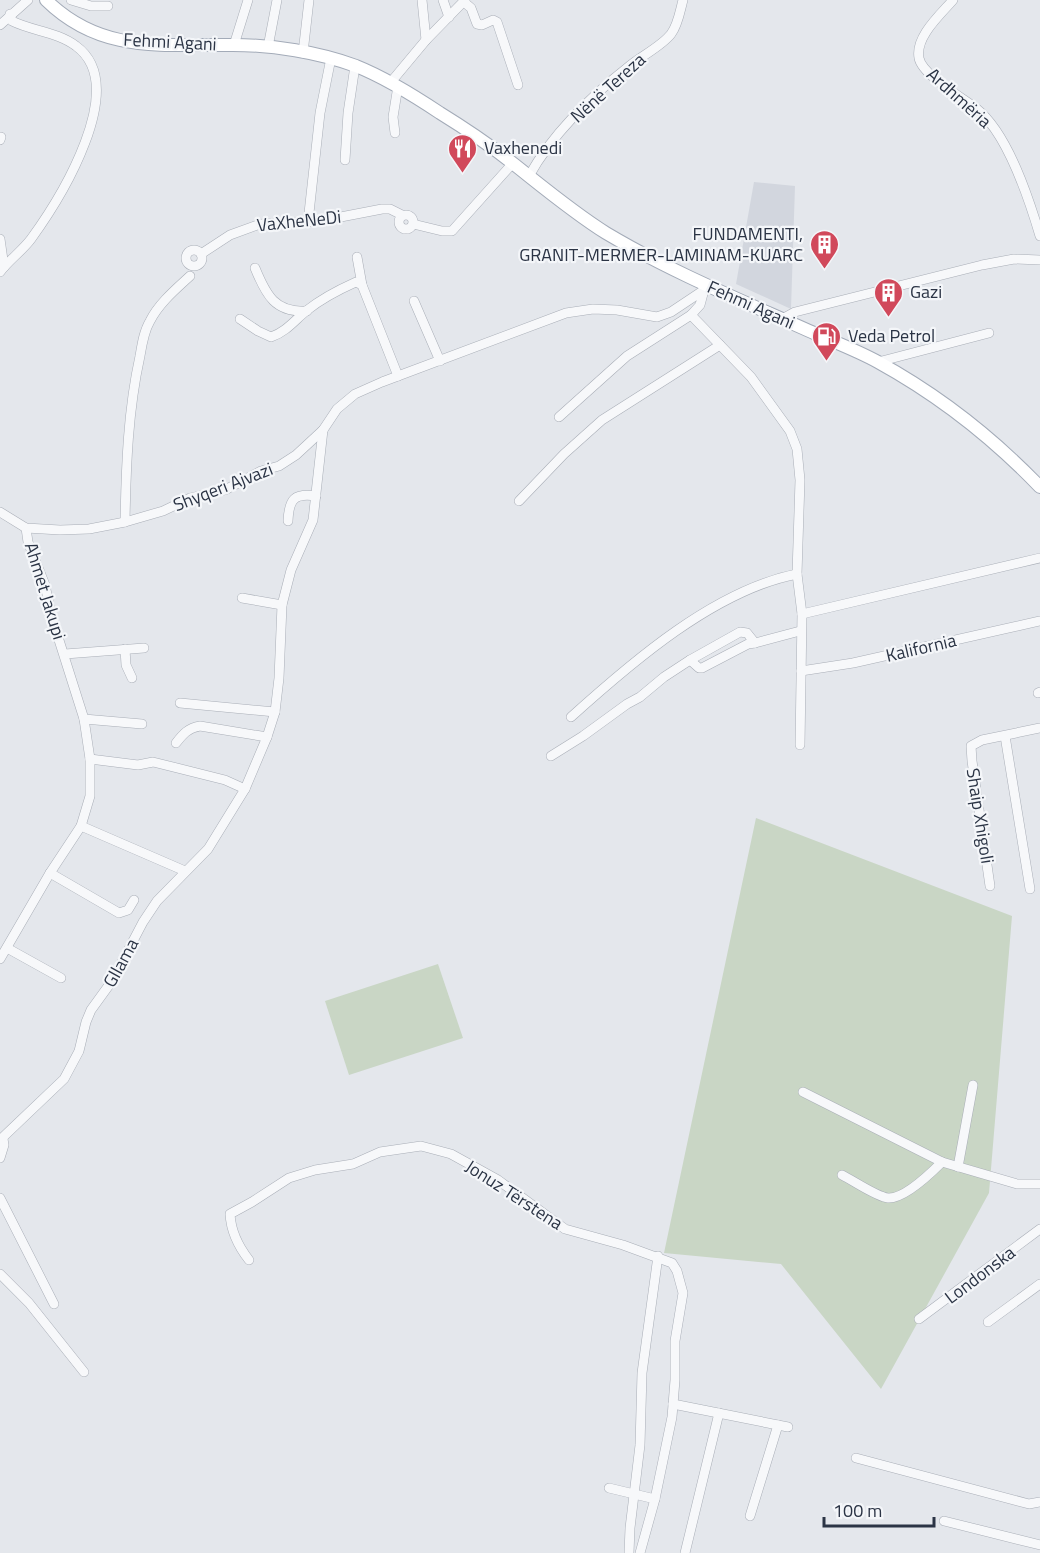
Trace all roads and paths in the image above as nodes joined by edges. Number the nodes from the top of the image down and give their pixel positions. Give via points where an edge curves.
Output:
1 (28, 0) edge
2 (65, 0) edge
3 (71, 0) edge
4 (248, 0) edge
5 (277, 0) edge
6 (309, 0) edge
7 (422, 0) edge
8 (442, 0) edge
9 (683, 0) edge
10 (953, 0) edge
11 (960, 0) edge
12 (464, 1) edge
13 (49, 3) edge
14 (108, 6) dead end
15 (10, 14) junction
16 (941, 14) junction
17 (449, 16) junction
18 (0, 25) edge
19 (426, 40) junction
20 (234, 45) junction
21 (268, 47) junction
22 (303, 52) junction
23 (331, 58) junction
24 (356, 66) junction
25 (394, 84) junction
26 (518, 85) dead end
27 (395, 133) dead end
28 (345, 160) dead end
29 (513, 163) junction
30 (529, 176) junction
31 (308, 222) junction
32 (1040, 236) edge
33 (0, 238) edge
34 (201, 254) dead end
35 (357, 257) dead end
36 (1040, 260) edge
37 (255, 268) dead end
38 (2, 270) edge
39 (190, 276) dead end
40 (363, 285) junction
41 (706, 288) junction
42 (414, 301) dead end
43 (307, 310) junction
44 (691, 315) junction
45 (784, 318) junction
46 (240, 319) dead end
47 (989, 333) dead end
48 (720, 345) junction
49 (440, 361) junction
50 (878, 362) junction
51 (398, 376) junction
52 (559, 417) dead end
53 (323, 430) junction
54 (1040, 487) edge
55 (316, 496) junction
56 (519, 501) dead end
57 (0, 512) edge
58 (288, 521) dead end
59 (125, 522) junction
60 (26, 528) junction
61 (1040, 558) edge
62 (797, 574) junction
63 (242, 598) dead end
64 (282, 605) junction
65 (802, 614) junction
66 (1040, 621) edge
67 (800, 631) junction
68 (754, 643) junction
69 (144, 648) dead end
70 (125, 649) junction
71 (65, 654) junction
72 (690, 660) junction
73 (801, 671) junction
74 (132, 678) dead end
75 (180, 703) dead end
76 (275, 712) junction
77 (571, 717) dead end
78 (84, 719) junction
79 (142, 724) dead end
80 (1040, 728) edge
81 (1005, 736) junction
82 (267, 737) junction
83 (176, 743) dead end
84 (800, 745) dead end
85 (551, 756) dead end
86 (90, 759) junction
87 (245, 789) junction
88 (81, 826) junction
89 (184, 871) junction
90 (50, 873) junction
91 (990, 886) dead end
92 (1030, 889) dead end
93 (134, 900) dead end
94 (7, 948) junction
95 (0, 959) edge
96 (61, 978) dead end
97 (973, 1085) dead end
98 (803, 1092) dead end
99 (2, 1139) edge
100 (0, 1158) edge
101 (942, 1162) junction
102 (958, 1167) junction
103 (842, 1175) dead end
104 (1040, 1184) edge
105 (0, 1198) edge
106 (1040, 1229) edge
107 (658, 1256) junction
108 (249, 1260) dead end
109 (0, 1274) edge
110 (1040, 1284) edge
111 (54, 1304) dead end
112 (919, 1319) dead end
113 (988, 1322) dead end
114 (84, 1372) dead end
115 (673, 1404) junction
116 (719, 1413) junction
117 (856, 1458) dead end
118 (609, 1488) dead end
119 (634, 1492) junction
120 (656, 1499) junction
121 (1040, 1502) edge
122 (750, 1516) dead end
123 (944, 1521) dead end
124 (1040, 1545) edge
125 (629, 1553) edge
126 (640, 1553) edge
127 (685, 1553) edge

1 - 15 street
2 - 13 street
3 - 14 street
4 - 20 street, Fehmi Agani
5 - 21 street
6 - 22 street
7 - 19 street
8 - 17 street
9 - 30 street, Nënë Tereza via 671,34 591,100
10 - 16 street, Ardhmëria
11 - 16 street
12 - 17 street
12 - 26 street via 477,24 497,22
13 - 20 main road, Fehmi Agani via 89,31 128,43
15 - 18 street
15 - 38 street via 12,21 22,26 76,46 89,59 97,95 80,155 53,205 30,240
16 - 32 street, Ardhmëria via 920,43 921,63 990,122 1020,178
17 - 19 street
19 - 25 street
20 - 21 main road, Fehmi Agani
21 - 22 main road, Fehmi Agani
22 - 23 main road, Fehmi Agani
23 - 24 main road, Fehmi Agani
23 - 31 street via 320,113
24 - 25 main road, Fehmi Agani
24 - 28 street
25 - 27 street
25 - 29 main road, Fehmi Agani
29 - 30 main road, Fehmi Agani
29 - 31 street, VaXheNeDi via 452,231 413,224 410,216 382,209
30 - 41 main road, Fehmi Agani via 603,231
31 - 34 street, VaXheNeDi via 273,222 246,228
33 - 38 street
35 - 40 street
36 - 45 street via 1014,259 982,265
37 - 43 street via 272,301 283,308
39 - 59 street via 158,309 144,337 134,380
40 - 43 street via 356,282 337,290
40 - 51 street
41 - 44 street via 700,305
41 - 45 main road, Fehmi Agani
41 - 49 street, Shyqeri Ajvazi via 657,317 617,310 566,313
42 - 49 street
43 - 46 street via 272,337
44 - 48 street
44 - 52 street via 627,356
45 - 50 main road, Fehmi Agani
47 - 50 street
48 - 56 street via 602,420
48 - 62 street via 751,377 794,439 800,480
49 - 51 street, Shyqeri Ajvazi
50 - 54 main road, Fehmi Agani via 979,430
51 - 53 street, Shyqeri Ajvazi via 355,394 337,409
53 - 55 street, Gllama
53 - 59 street, Shyqeri Ajvazi via 279,466 225,490 190,498
55 - 58 street via 292,500
55 - 64 street, Gllama via 313,520 291,570
57 - 60 street, Shyqeri Ajvazi
59 - 60 street, Shyqeri Ajvazi via 89,529
60 - 71 street, Ahmet Jakupi
61 - 65 street
62 - 65 street
62 - 77 street via 750,588 696,618 650,650
63 - 64 street
64 - 76 street, Gllama
65 - 67 street
66 - 73 street, Kalifornia
67 - 68 street
67 - 73 street
68 - 72 street via 702,668
68 - 72 street via 747,633 740,632
69 - 70 street, Ahmet Jakupi
70 - 71 street, Ahmet Jakupi
70 - 74 street
71 - 78 street, Ahmet Jakupi
72 - 85 street
73 - 84 street
75 - 76 street
76 - 82 street, Gllama
78 - 79 street
78 - 86 street, Ahmet Jakupi
80 - 81 street, Shaip Xhigoli
81 - 91 street, Shaip Xhigoli via 972,746
81 - 92 street, Shaip Xhigoli
82 - 83 street via 200,726 192,727
82 - 87 street, Gllama
86 - 87 street via 138,765 153,762 225,780
86 - 88 street, Ahmet Jakupi via 90,796
87 - 89 street, Gllama via 208,849
88 - 89 street
88 - 90 street, Ahmet Jakupi
89 - 99 street, Gllama via 157,901 91,1010 79,1051 64,1078
90 - 93 street via 119,913 128,910
90 - 94 street, Ahmet Jakupi
94 - 95 street, Ahmet Jakupi
94 - 96 street
97 - 102 street
98 - 101 street
99 - 100 street, Gllama
101 - 102 street
101 - 103 street via 897,1197 886,1198
102 - 104 street via 1017,1184
105 - 111 street
106 - 112 street, Londonska
107 - 108 street, Jonuz Tërstena via 565,1229 498,1180 451,1154 421,1146 380,1152 353,1164 289,1178 235,1210 230,1214 232,1230
107 - 115 street, Jonuz Tërstena via 672,1263 683,1293 675,1341
107 - 119 street via 642,1373
109 - 114 street via 43,1319
110 - 113 street
115 - 116 street
115 - 120 street, Jonuz Tërstena
116 - 122 street via 783,1426
116 - 127 street
117 - 121 street via 1029,1504
118 - 119 street
119 - 120 street
119 - 125 street
120 - 126 street, Jonuz Tërstena
123 - 124 street

